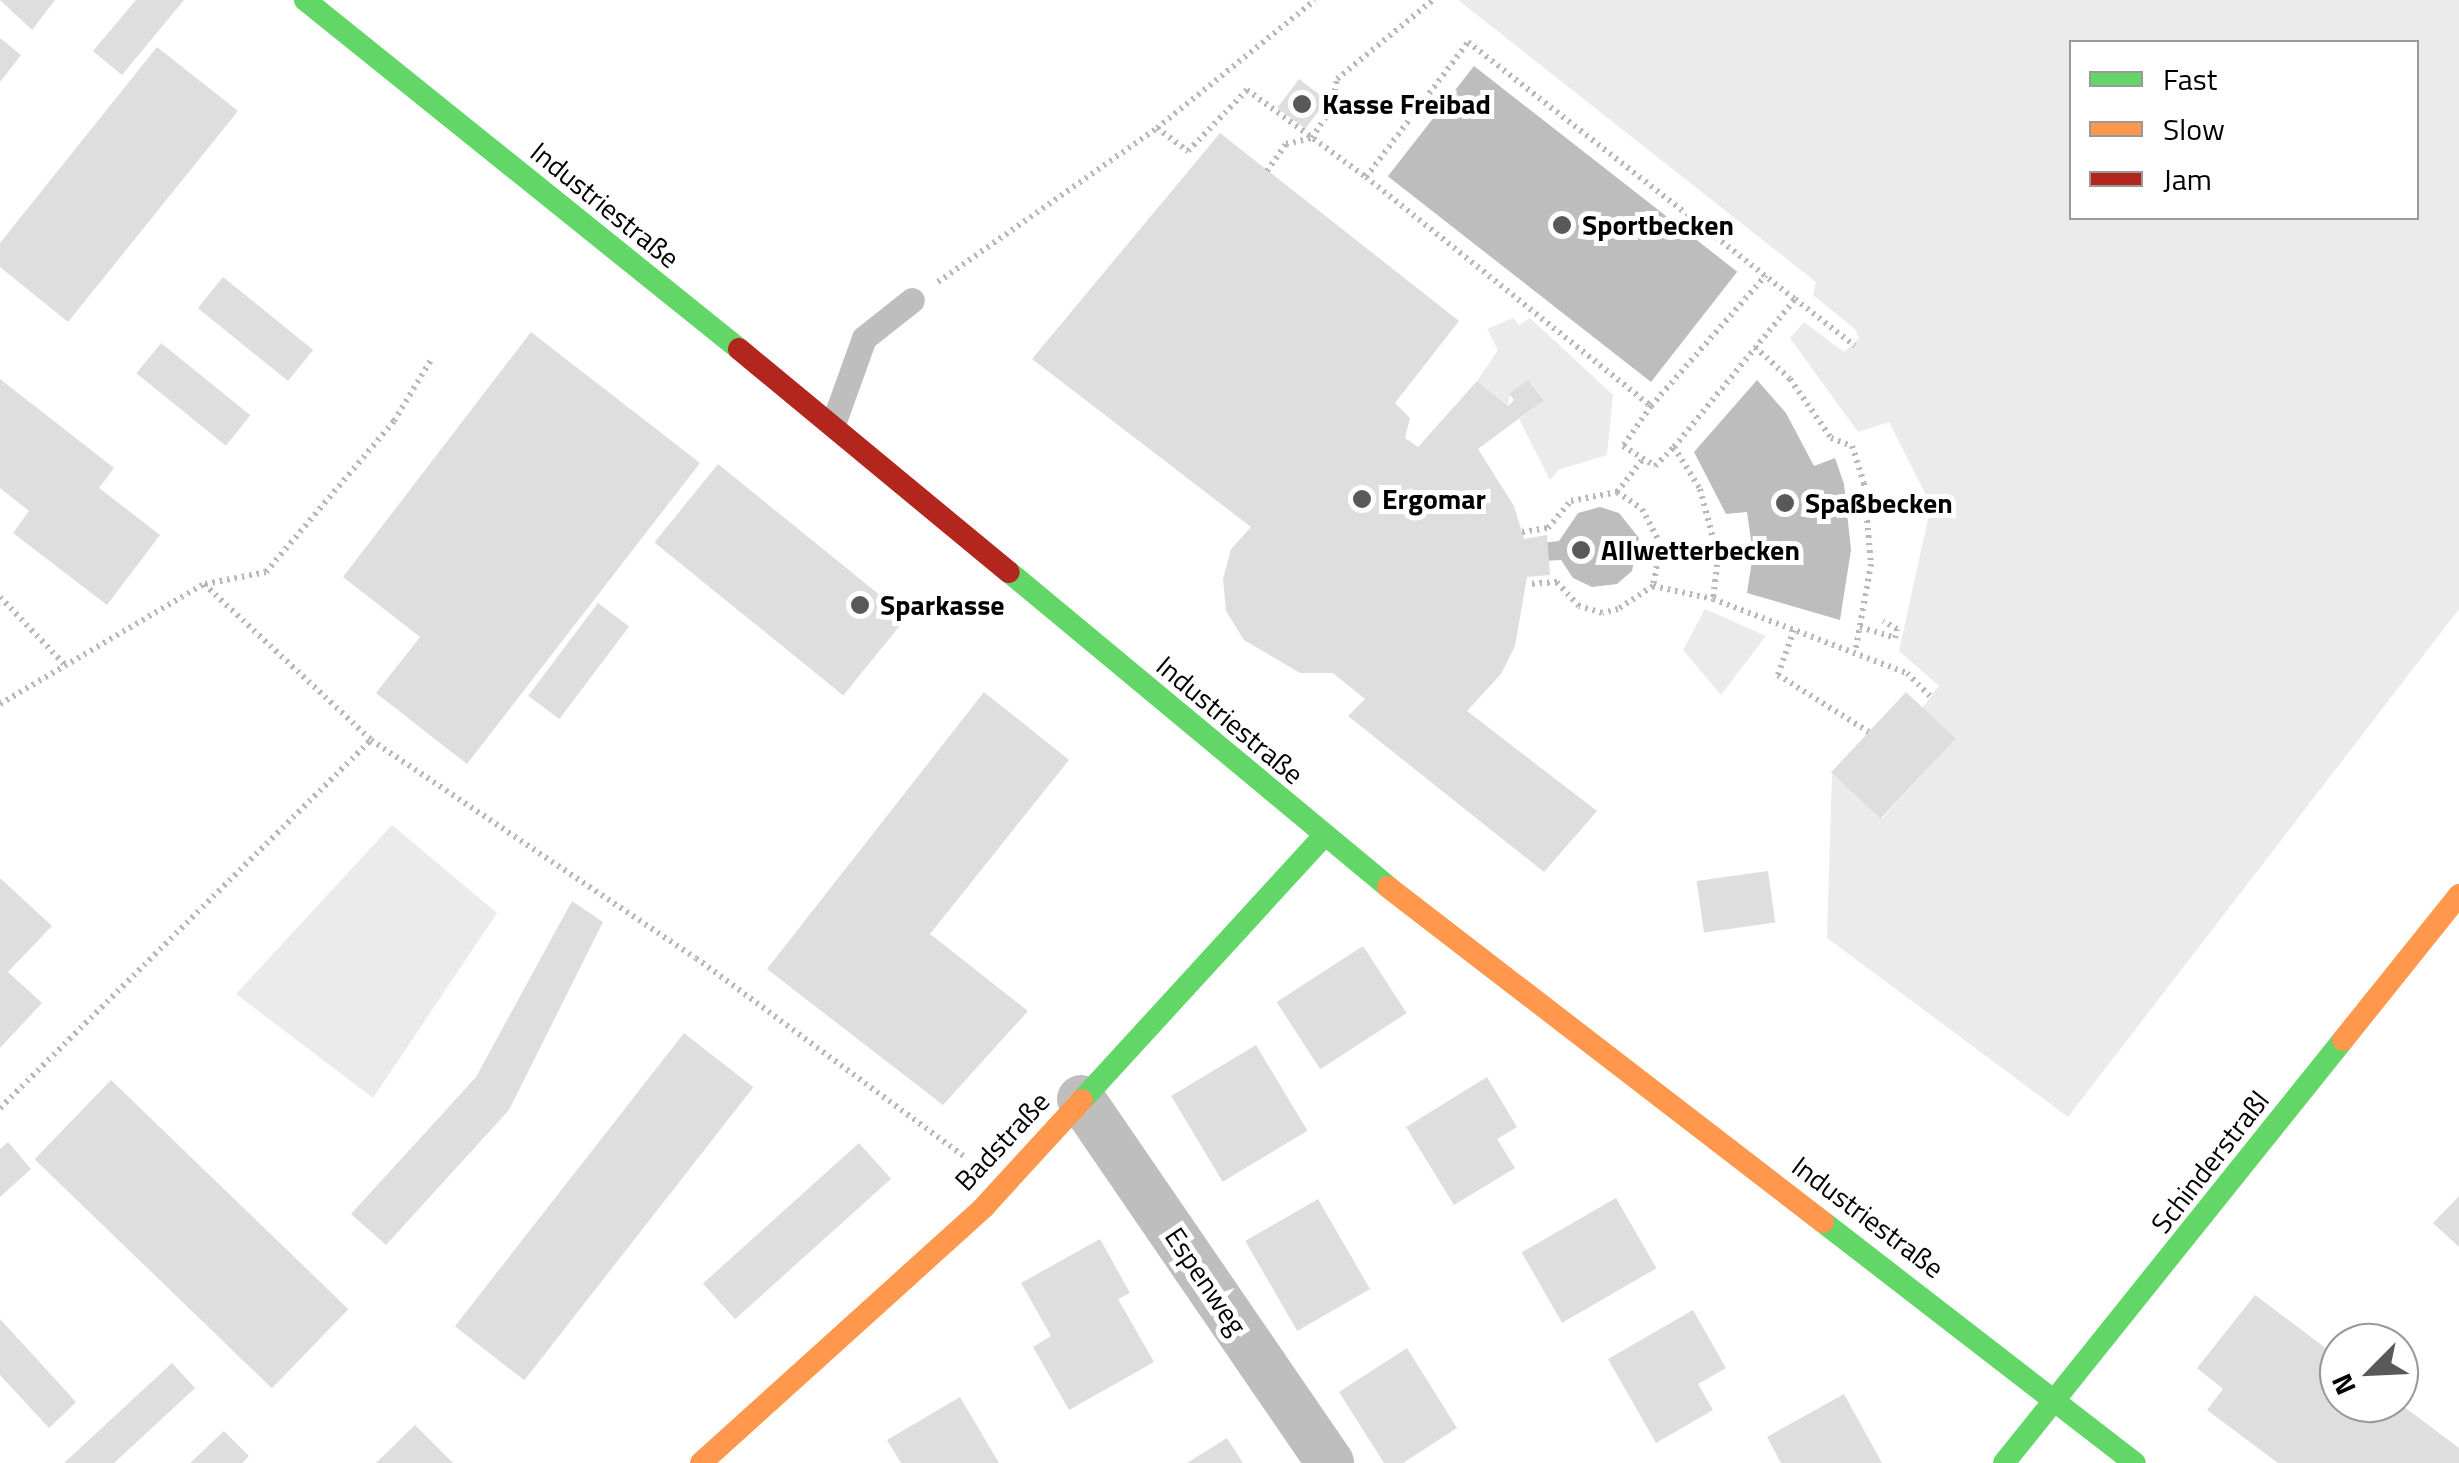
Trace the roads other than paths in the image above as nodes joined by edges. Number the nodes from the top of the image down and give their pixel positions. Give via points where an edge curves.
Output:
1 (305, 0) edge
2 (912, 300) road end
3 (833, 424) junction
4 (1323, 837) junction
5 (2459, 895) edge
6 (1082, 1100) junction
7 (2059, 1400) junction
8 (701, 1463) edge
9 (1330, 1463) edge
10 (2004, 1463) edge
11 (2135, 1463) edge

1 - 3 street, Industriestraße
2 - 3 lane via 864,338
3 - 4 street, Industriestraße
4 - 6 street, Badstraße
4 - 7 street, Industriestraße
5 - 7 street, Schinderstraßl
6 - 8 street, Badstraße via 1004,1186
6 - 9 street, Espenweg
7 - 10 street, Schinderstraßl
7 - 11 street, Industriestraße

